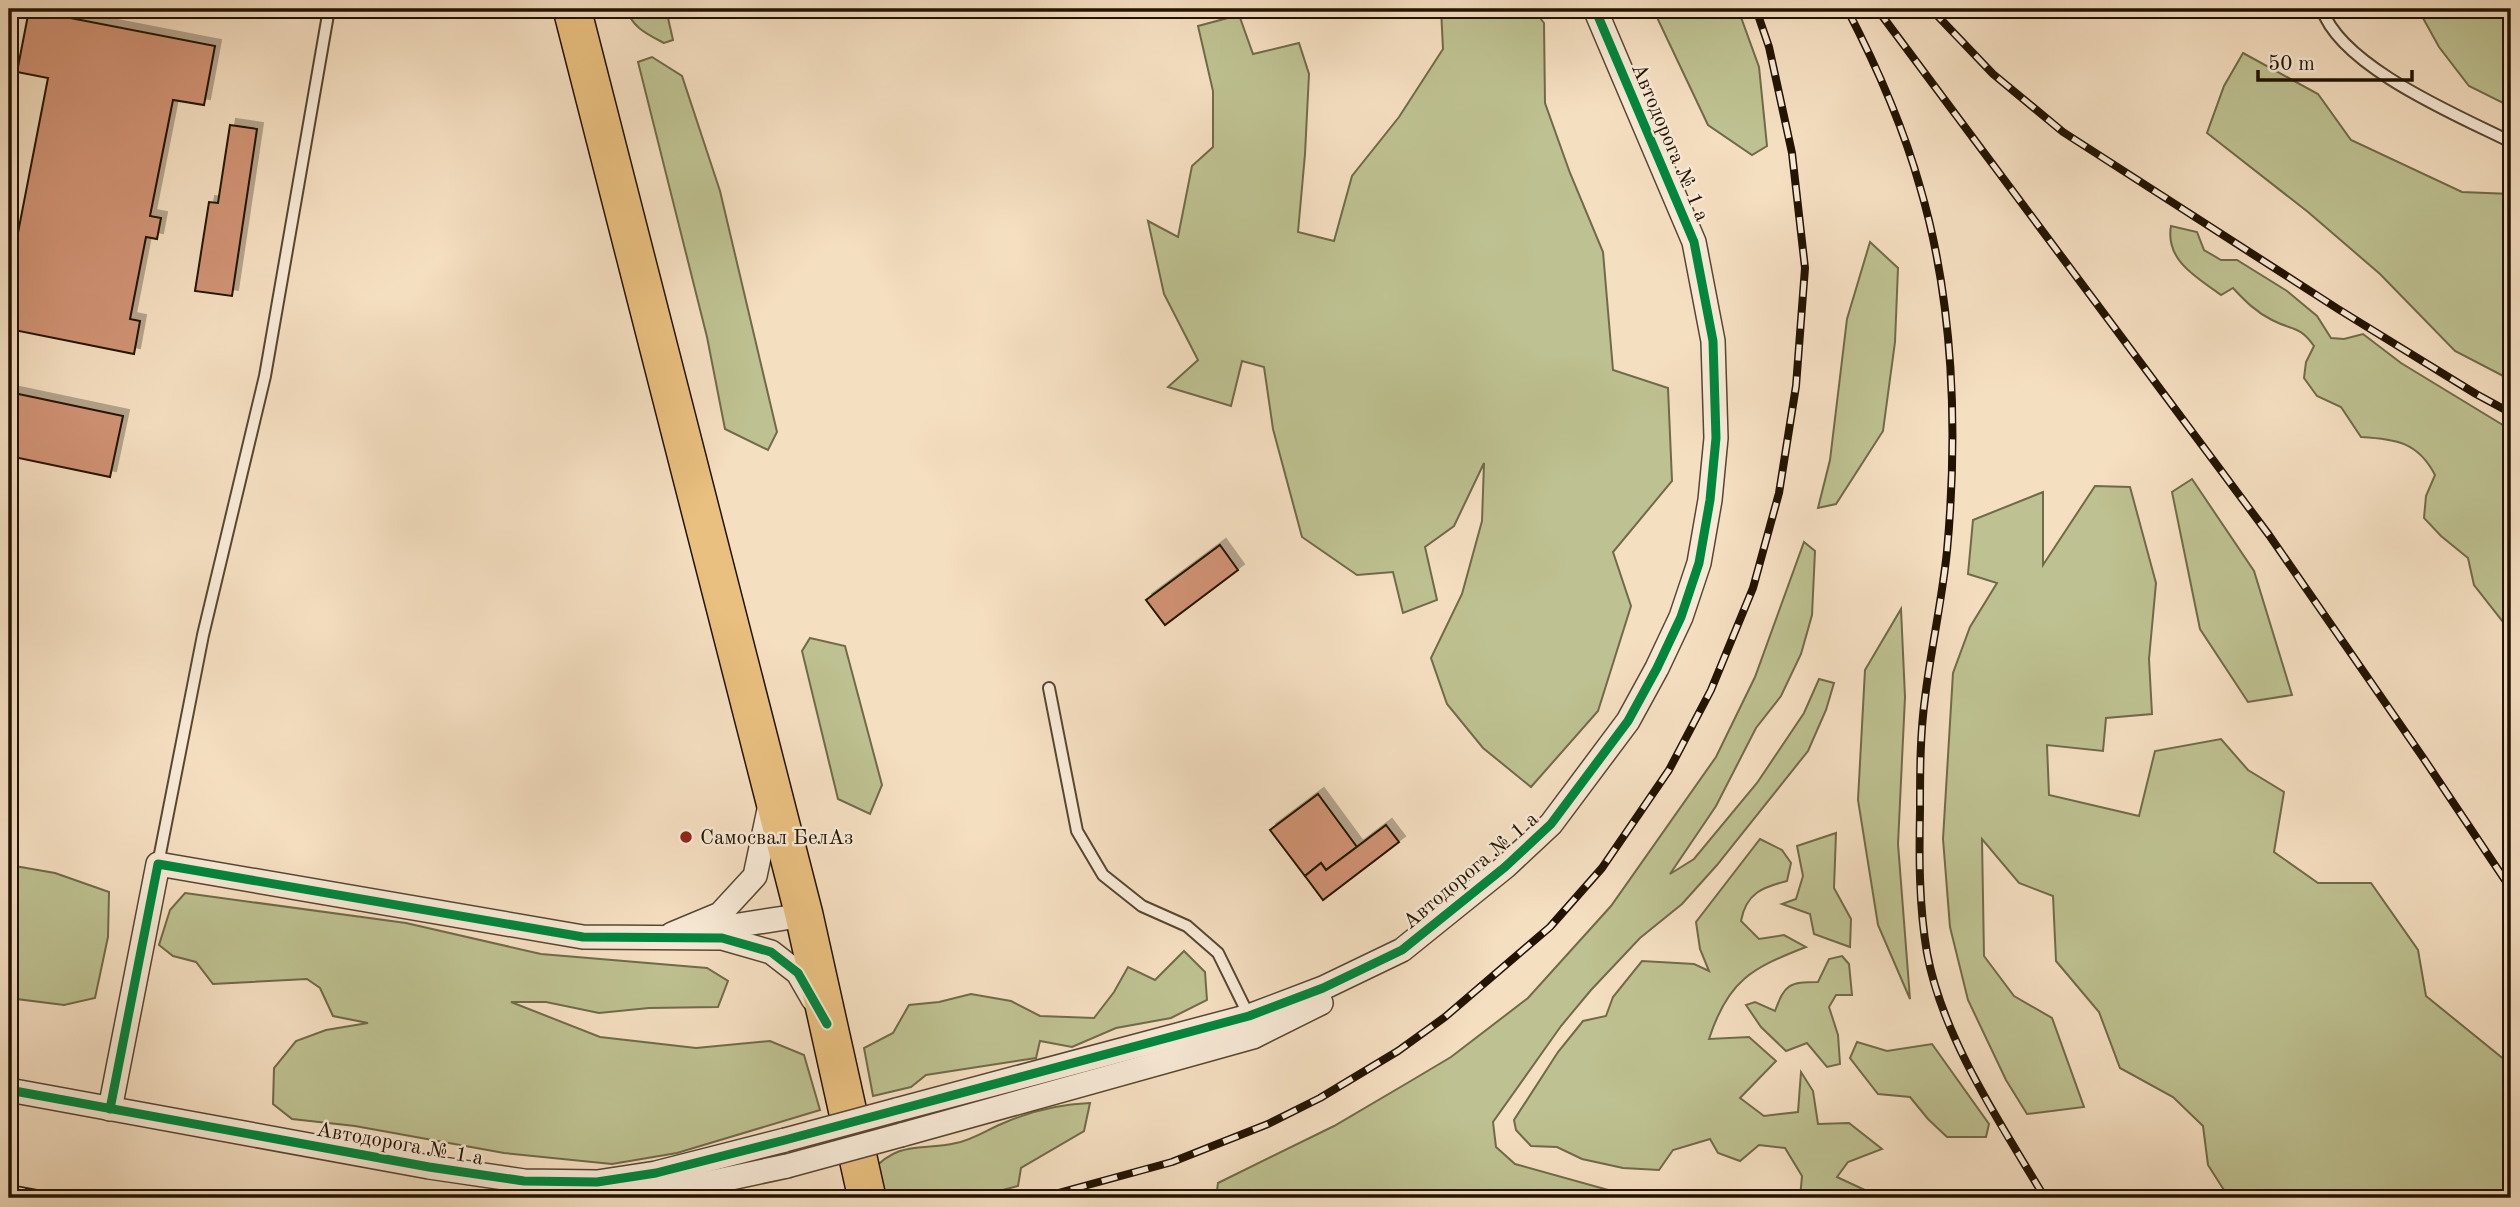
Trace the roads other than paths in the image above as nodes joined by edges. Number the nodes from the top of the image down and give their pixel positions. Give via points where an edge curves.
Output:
1 (329, 9) edge
2 (572, 9) edge
3 (1595, 9) edge
4 (2322, 9) edge
5 (2511, 142) edge
6 (1049, 688) dead end
7 (773, 794) junction
8 (158, 864) junction
9 (804, 915) junction
10 (660, 939) junction
11 (1402, 950) junction
12 (1249, 1016) junction
13 (827, 1024) junction
14 (9, 1090) edge
15 (110, 1109) junction
16 (524, 1181) junction
17 (867, 1198) edge

1 - 8 lane via 265,376 203,635
2 - 7 highway
3 - 11 street, Автодорога № 1 а via 1694,242 1713,341 1716,438 1699,563 1657,668 1591,774 1551,824 1505,867
4 - 5 lane via 2326,21 2357,57 2430,102
6 - 12 lane via 1077,831 1103,875 1142,906 1187,926 1218,953
7 - 9 highway
7 - 10 street via 755,876 720,914
8 - 10 street via 583,937
8 - 15 street
9 - 10 street
9 - 13 highway
10 - 13 street via 722,937 771,952 798,973
11 - 12 street, Автодорога № 1 а via 1324,988
11 - 16 street, bridge via 1326,1000 1253,1037 787,1166 661,1193 597,1192
12 - 16 street, Автодорога № 1 а, bridge via 656,1173 597,1182
13 - 17 highway
14 - 15 street, Автодорога № 1 а
15 - 16 street, Автодорога № 1 а

